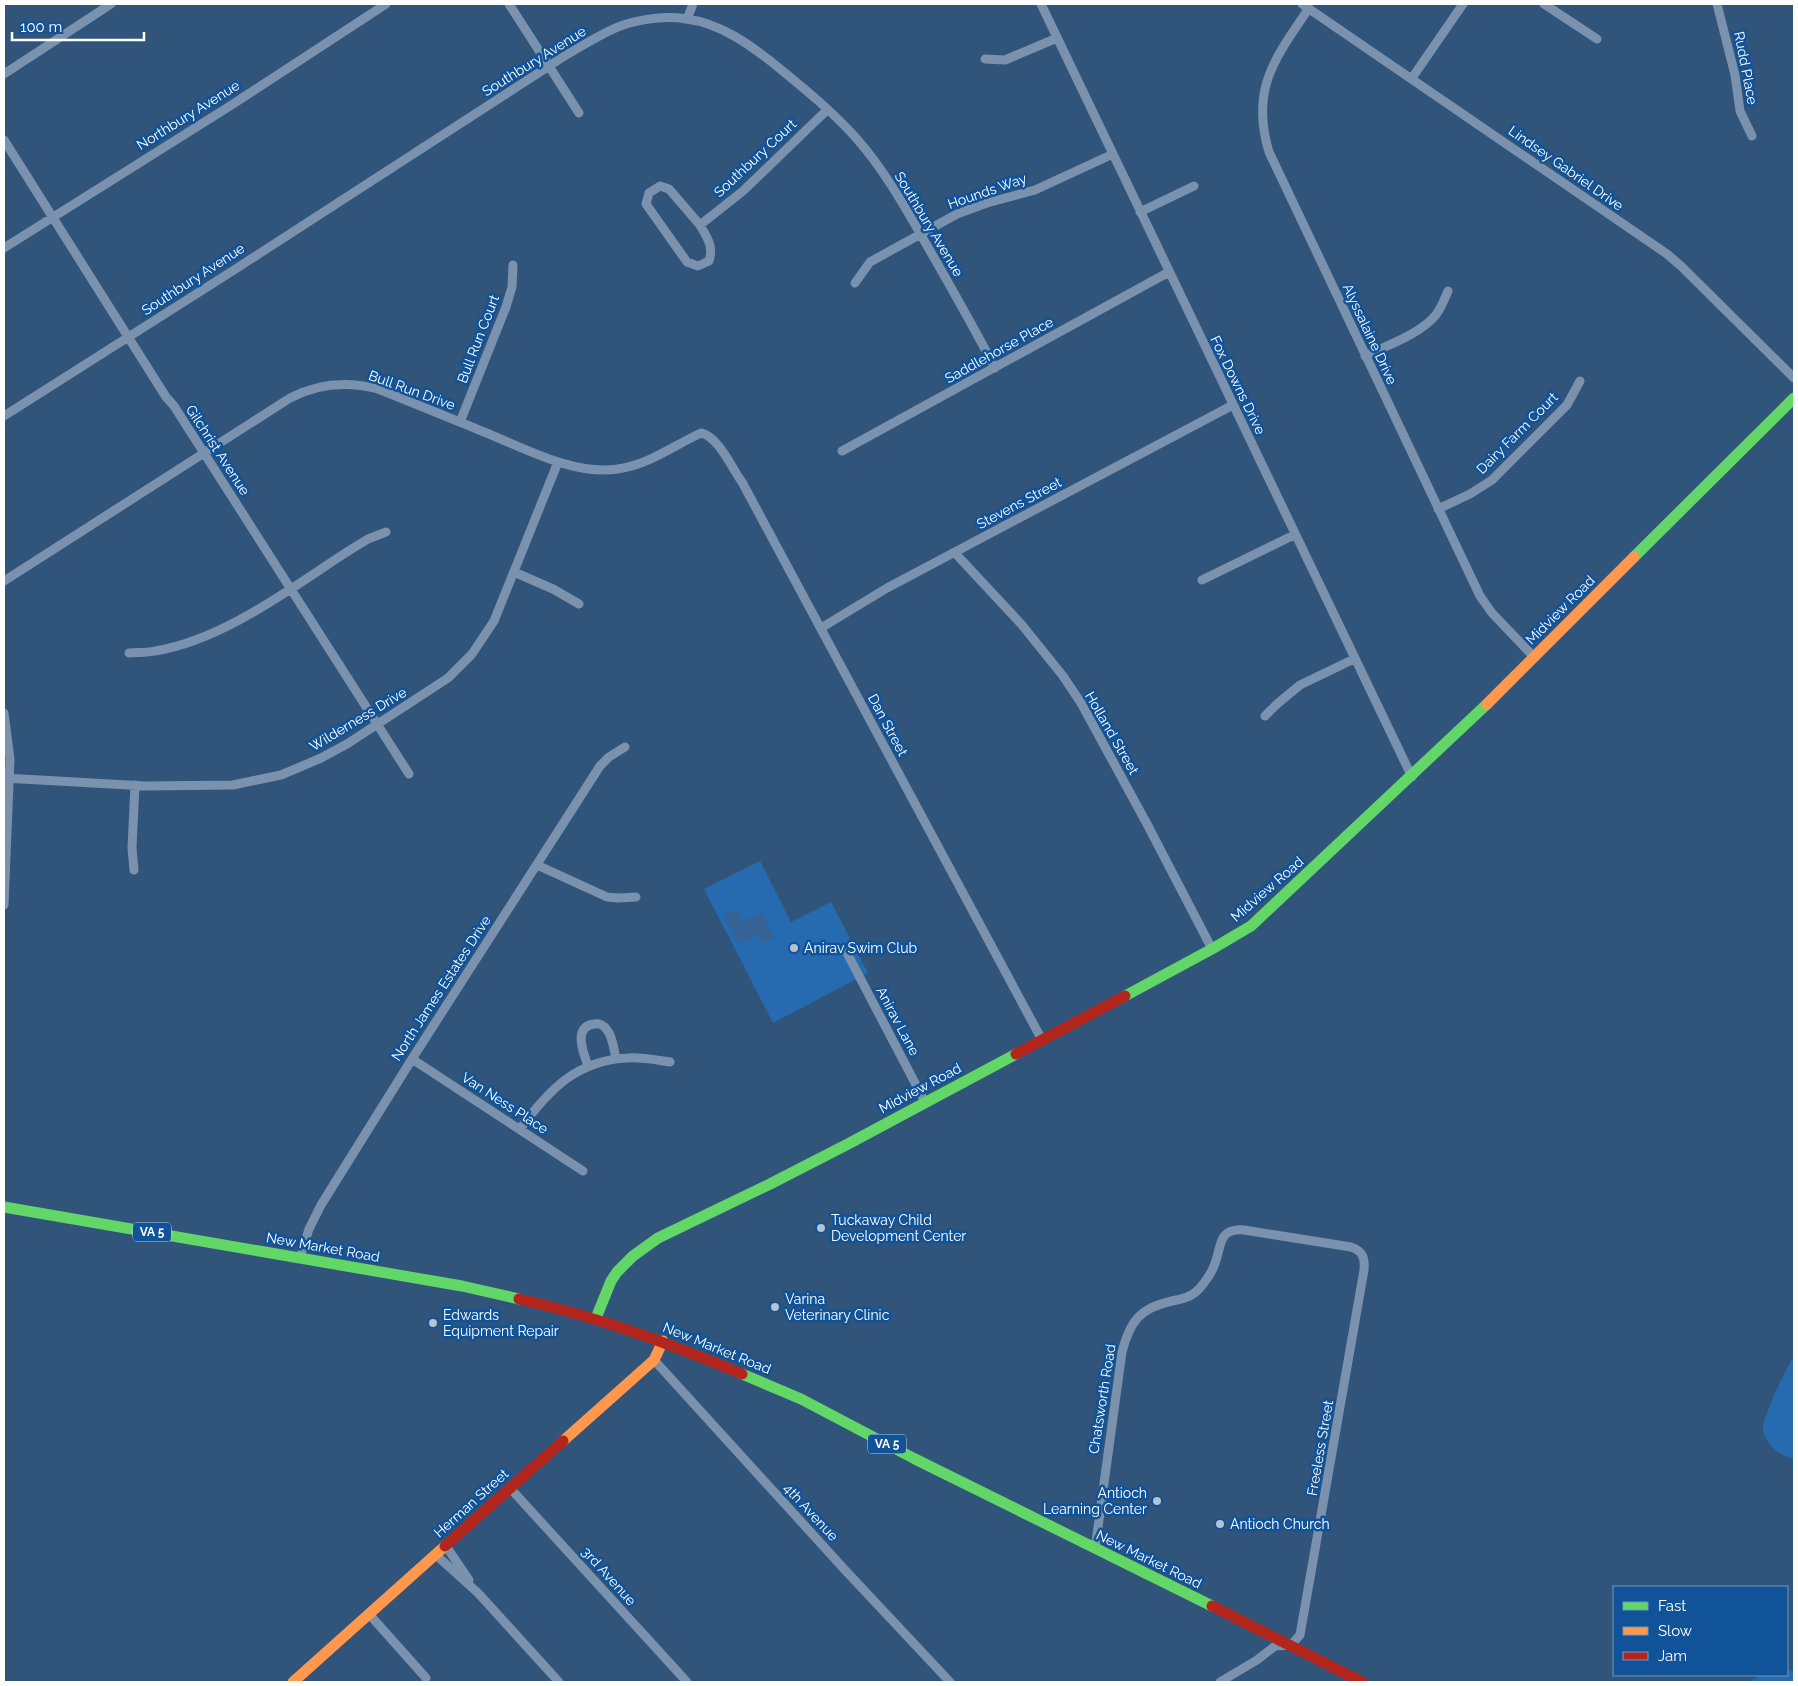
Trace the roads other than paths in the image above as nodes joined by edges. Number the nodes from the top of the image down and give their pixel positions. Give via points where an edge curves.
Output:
1 (112, 4) edge
2 (386, 4) edge
3 (510, 4) edge
4 (693, 4) edge
5 (1041, 4) edge
6 (1463, 4) edge
7 (1544, 4) edge
8 (1718, 4) edge
9 (1305, 6) edge
10 (687, 19) junction
11 (1056, 38) junction
12 (1597, 39) dead end
13 (985, 60) dead end
14 (550, 66) junction
15 (4, 74) edge
16 (1412, 78) junction
17 (827, 110) junction
18 (578, 113) dead end
19 (1752, 136) dead end
20 (4, 140) edge
21 (1113, 154) junction
22 (1194, 186) dead end
23 (1140, 212) junction
24 (53, 216) junction
25 (700, 225) junction
26 (921, 235) junction
27 (4, 248) edge
28 (513, 265) dead end
29 (1169, 272) junction
30 (856, 283) dead end
31 (1448, 291) dead end
32 (129, 337) junction
33 (1365, 356) junction
34 (996, 368) junction
35 (1794, 378) edge
36 (1580, 381) dead end
37 (1794, 398) edge
38 (1233, 406) junction
39 (4, 416) edge
40 (460, 422) junction
41 (699, 434) joint
42 (842, 451) dead end
43 (204, 453) junction
44 (558, 462) junction
45 (1438, 509) junction
46 (386, 532) dead end
47 (1294, 535) junction
48 (955, 553) junction
49 (514, 572) junction
50 (1202, 580) dead end
51 (4, 581) edge
52 (290, 588) junction
53 (579, 604) dead end
54 (821, 628) junction
55 (129, 653) dead end
56 (1534, 657) junction
57 (1354, 659) junction
58 (4, 713) edge
59 (1265, 716) dead end
60 (378, 724) junction
61 (625, 746) dead end
62 (409, 774) dead end
63 (1412, 777) junction
64 (6, 778) edge
65 (135, 785) junction
66 (537, 865) junction
67 (134, 870) dead end
68 (636, 897) dead end
69 (4, 905) edge
70 (1212, 949) junction
71 (847, 953) dead end
72 (1042, 1040) junction
73 (412, 1059) junction
74 (616, 1060) junction
75 (670, 1062) dead end
76 (588, 1066) junction
77 (925, 1102) junction
78 (520, 1130) junction
79 (583, 1171) dead end
80 (4, 1207) edge
81 (1361, 1252) joint
82 (300, 1258) junction
83 (596, 1318) junction
84 (663, 1341) junction
85 (654, 1360) junction
86 (510, 1488) junction
87 (446, 1546) junction
88 (1095, 1549) junction
89 (436, 1555) junction
90 (478, 1593) junction
91 (369, 1614) junction
92 (1291, 1645) junction
93 (426, 1678) dead end
94 (293, 1682) edge
95 (559, 1682) edge
96 (687, 1682) edge
97 (950, 1682) edge
98 (1220, 1682) edge
99 (1362, 1682) edge

1 - 15 street
2 - 24 street, Northbury Avenue
3 - 14 street
4 - 10 street
5 - 11 street, Fox Downs Drive
6 - 16 street
7 - 12 street
8 - 19 street, Rudd Place via 1740,111
9 - 16 street, Lindsey Gabriel Drive
9 - 33 street, Alyssalaine Drive via 1280,49 1266,83 1262,107 1264,132 1276,169
10 - 14 street, Southbury Avenue via 647,20 610,30
10 - 17 street, Southbury Avenue via 731,34 768,59
11 - 13 street via 1005,60
11 - 21 street, Fox Downs Drive
14 - 18 street
14 - 32 street, Southbury Avenue
16 - 35 street, Lindsey Gabriel Drive via 1671,257
17 - 25 street, Southbury Court via 743,191
17 - 26 street, Southbury Avenue via 856,139 886,177
20 - 24 street, Gilchrist Avenue
21 - 23 street, Fox Downs Drive
21 - 26 street, Hounds Way via 1035,190 958,214
22 - 23 street
23 - 29 street, Fox Downs Drive
24 - 27 street, Northbury Avenue
24 - 32 street, Gilchrist Avenue
25 - 25 street via 669,189 660,186 649,193 646,204 687,262 698,266 709,261 712,253
26 - 30 street, Hounds Way via 870,262
26 - 34 street, Southbury Avenue
28 - 40 street, Bull Run Court via 512,287 506,307
29 - 34 street, Saddlehorse Place
29 - 38 street, Fox Downs Drive
31 - 33 street via 1434,317 1424,325
32 - 39 street, Southbury Avenue
32 - 43 street, Gilchrist Avenue
33 - 45 street, Alyssalaine Drive
34 - 42 street, Saddlehorse Place
36 - 45 street, Dairy Farm Court via 1567,405 1492,480
37 - 56 street, Midview Road
38 - 47 street, Fox Downs Drive
38 - 48 street, Stevens Street
40 - 43 street, Bull Run Drive via 378,389 351,384 325,385 290,398
40 - 44 street, Bull Run Drive
41 - 44 street, Bull Run Drive via 644,462 616,470 584,469
41 - 54 street, Dan Street via 707,434 722,450
43 - 51 street, Bull Run Drive
43 - 52 street, Gilchrist Avenue
44 - 49 street, Wilderness Drive
45 - 56 street, Alyssalaine Drive via 1485,604
46 - 52 street via 368,539
47 - 50 street
47 - 57 street, Fox Downs Drive
48 - 54 street, Stevens Street
48 - 70 street, Holland Street via 1022,625 1081,703
49 - 53 street
49 - 60 street, Wilderness Drive via 494,621 472,654 448,678
52 - 55 street via 225,628 191,642 154,652
52 - 60 street, Gilchrist Avenue
54 - 72 street, Dan Street
56 - 63 street, Midview Road
57 - 59 street via 1300,685
57 - 63 street, Fox Downs Drive
58 - 64 street via 9,747
60 - 62 street, Gilchrist Avenue
60 - 65 street, Wilderness Drive via 321,758 281,775 210,786
61 - 66 street, North James Estates Drive via 600,766
63 - 70 street, Midview Road via 1251,926
64 - 65 street, Wilderness Drive
64 - 69 street
65 - 67 street
66 - 68 street via 607,897
66 - 73 street, North James Estates Drive
70 - 72 street, Midview Road
71 - 77 street, Anirav Lane
72 - 77 street, Midview Road
73 - 78 street, Van Ness Place
73 - 82 street, North James Estates Drive via 315,1215
74 - 75 street
74 - 76 street
74 - 76 street via 607,1030 592,1024 582,1032 581,1038
76 - 78 street via 542,1100
77 - 83 street, Midview Road via 770,1184 658,1238 617,1272
78 - 79 street, Van Ness Place
80 - 82 street, New Market Road / VA 5
81 - 88 street, Chatsworth Road via 1351,1247 1244,1230 1230,1231 1224,1236 1211,1273 1198,1290 1150,1308 1136,1318 1122,1352
81 - 92 street, Freeless Street via 1365,1259 1364,1270 1322,1515 1300,1635
82 - 83 street, New Market Road / VA 5 via 489,1292
83 - 84 street, New Market Road / VA 5
84 - 85 street, Herman Street
84 - 88 street, New Market Road / VA 5 via 801,1399
85 - 86 street, Herman Street
85 - 97 street, 4th Avenue
86 - 87 street, Herman Street
86 - 96 street, 3rd Avenue
87 - 89 street, Herman Street
87 - 90 street
88 - 92 street, New Market Road / VA 5
89 - 90 street
89 - 91 street, Herman Street
90 - 95 street
91 - 93 street
91 - 94 street, Herman Street
92 - 98 street via 1275,1646
92 - 99 street, New Market Road / VA 5

